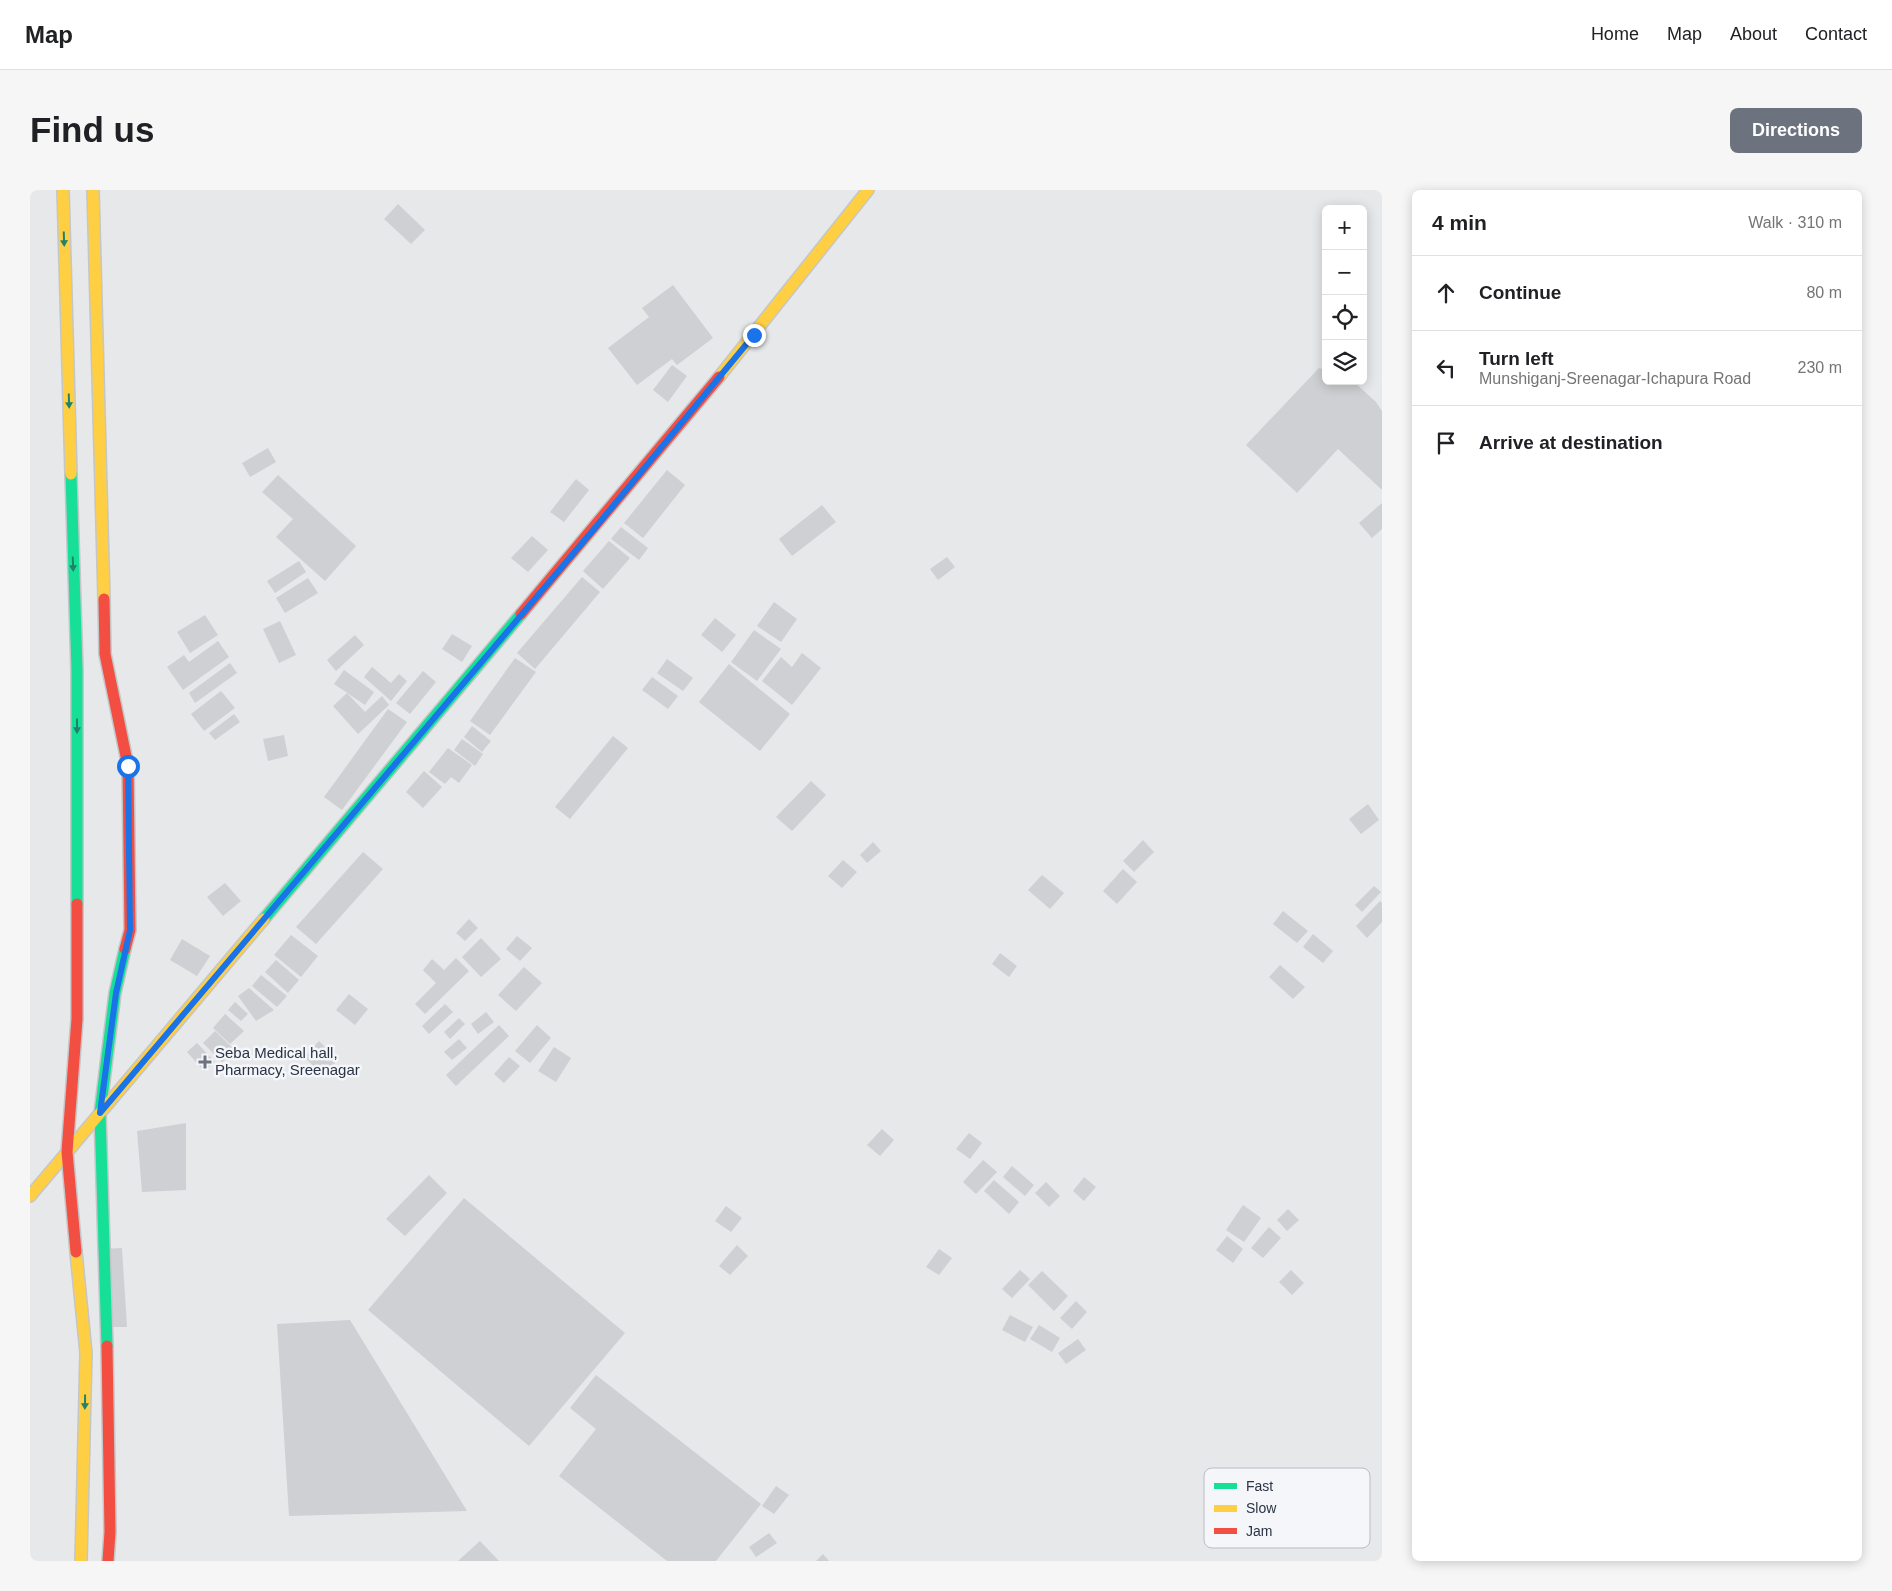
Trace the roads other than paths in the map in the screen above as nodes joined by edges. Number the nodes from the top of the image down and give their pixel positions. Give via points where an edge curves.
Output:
1 (63, 190) edge
2 (93, 190) edge
3 (868, 190) edge
4 (100, 1113) junction
5 (67, 1152) junction
6 (30, 1196) edge
7 (81, 1561) edge
8 (108, 1561) edge

1 -> 5 main road via 76,670 77,1019
2 - 4 main road via 105,654 128,766 130,910 130,930 116,993
3 - 4 main road via 594,529
4 - 5 main road
4 - 8 main road via 107,1350
5 - 6 main road
5 -> 7 main road via 86,1353

